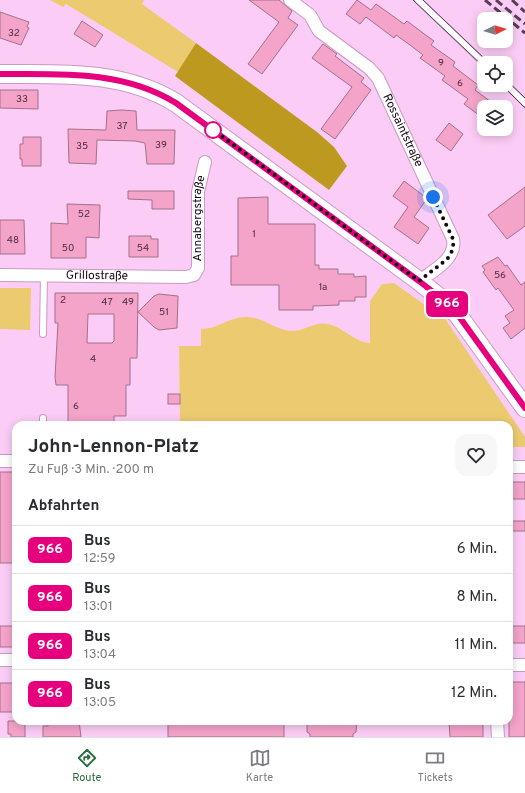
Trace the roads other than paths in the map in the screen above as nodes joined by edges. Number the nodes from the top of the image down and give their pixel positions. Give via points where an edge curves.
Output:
1 (290, 0) edge
2 (418, 0) edge
3 (477, 56) edge
4 (0, 74) edge
5 (513, 91) edge
6 (525, 103) edge
7 (204, 162) dead end
8 (0, 275) edge
9 (44, 275) junction
10 (194, 275) joint
11 (419, 281) junction
12 (43, 334) dead end
13 (525, 408) edge
14 (0, 461) edge
15 (12, 461) edge
16 (513, 467) edge
17 (525, 467) edge
18 (0, 660) edge
19 (12, 660) edge
20 (513, 665) edge
21 (525, 665) edge
22 (497, 725) edge
23 (498, 737) edge

1 - 11 street, Rossaintstraße via 310,15 319,31 378,78 453,239 450,257
2 - 3 lane
4 - 11 street via 106,77 128,82 167,97
5 - 6 lane
7 - 10 street, Annabergstraße via 198,192 198,268
8 - 9 street, Grillostraße
9 - 10 street, Grillostraße
9 - 12 lane
11 - 13 street via 458,315
14 - 15 street
16 - 17 street
18 - 19 street
20 - 21 street
22 - 23 street

